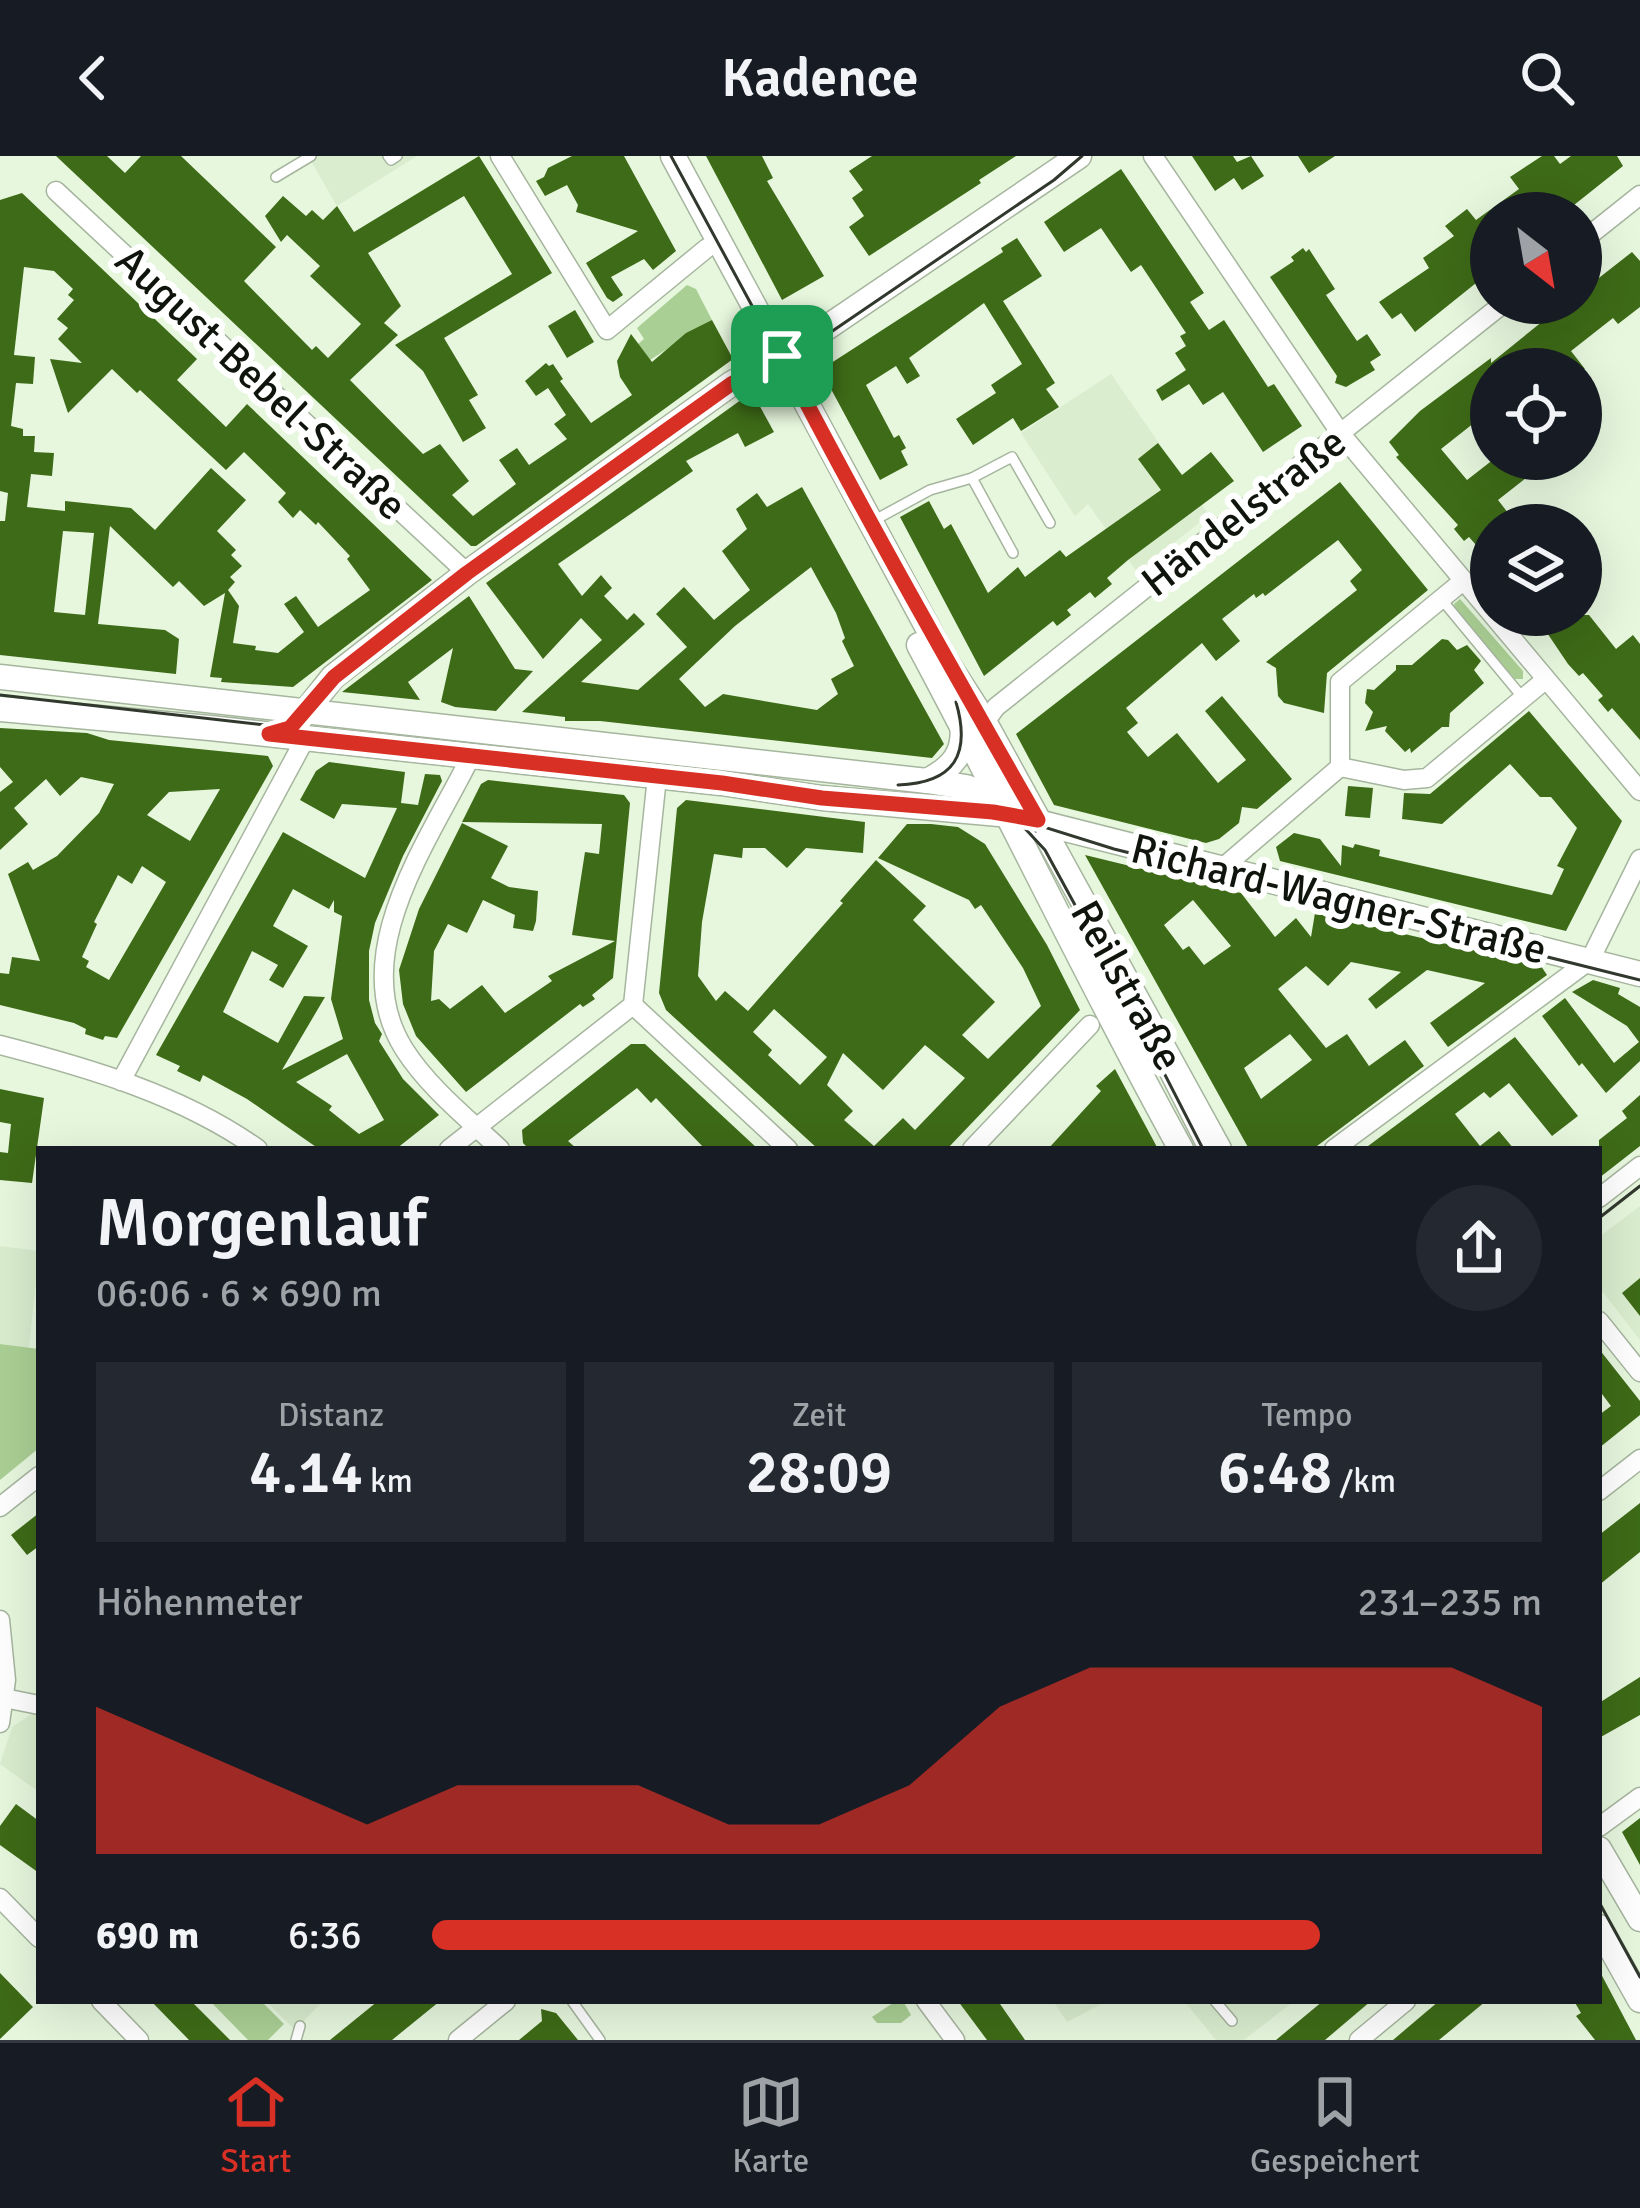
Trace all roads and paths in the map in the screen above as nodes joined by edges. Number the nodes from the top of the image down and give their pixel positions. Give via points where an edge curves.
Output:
1 (311, 156) edge
2 (500, 156) edge
3 (658, 156) edge
4 (674, 156) edge
5 (1079, 156) edge
6 (1154, 156) edge
7 (276, 177) dead end
8 (56, 190) dead end
9 (1640, 195) edge
10 (1602, 225) edge
11 (707, 248) junction
12 (1478, 324) edge
13 (776, 360) junction
14 (1341, 434) junction
15 (972, 478) junction
16 (871, 522) junction
17 (1050, 523) dead end
18 (1013, 553) dead end
19 (467, 573) junction
20 (1463, 580) junction
21 (1440, 598) junction
22 (0, 677) edge
23 (1545, 680) junction
24 (1522, 698) junction
25 (0, 709) edge
26 (974, 723) junction
27 (305, 726) junction
28 (470, 758) junction
29 (1340, 767) junction
30 (657, 777) junction
31 (927, 781) junction
32 (1640, 790) edge
33 (1016, 817) junction
34 (1640, 859) edge
35 (1220, 870) junction
36 (1590, 960) junction
37 (1640, 974) edge
38 (1129, 990) junction
39 (633, 1005) junction
40 (1090, 1025) dead end
41 (0, 1046) edge
42 (122, 1081) junction
43 (477, 1127) junction
44 (1174, 1138) edge
45 (254, 1146) edge
46 (453, 1146) edge
47 (497, 1146) edge
48 (785, 1146) edge
49 (975, 1146) edge
50 (1201, 1146) edge
51 (1218, 1146) edge
52 (1338, 1146) edge
53 (1640, 1166) edge
54 (1602, 1196) edge
55 (1602, 1325) edge
56 (1640, 1372) edge
57 (1640, 1459) edge
58 (36, 1478) edge
59 (1602, 1489) edge
60 (0, 1507) edge
61 (0, 1620) edge
62 (4, 1698) junction
63 (36, 1704) edge
64 (0, 1723) edge
65 (1640, 1797) edge
66 (1602, 1825) edge
67 (1602, 1854) edge
68 (0, 1898) edge
69 (1640, 1919) edge
70 (1602, 1932) edge
71 (36, 1935) edge
72 (1640, 2000) edge
73 (104, 2004) edge
74 (502, 2004) edge
75 (574, 2004) edge
76 (928, 2004) edge
77 (1218, 2004) edge
78 (1402, 2004) edge
79 (1232, 2021) dead end
80 (300, 2026) dead end
81 (139, 2040) edge
82 (296, 2040) edge
83 (458, 2040) edge
84 (600, 2040) edge
85 (956, 2040) edge
86 (1359, 2040) edge

1 - 7 lane
2 - 11 street via 607,329
3 - 11 street
4 - 13 street
5 - 13 street
6 - 14 street
8 - 19 street, August-Bebel-Straße
9 - 10 street
11 - 13 street
12 - 14 street, Händelstraße
13 - 16 street
13 - 19 street
13 - 26 street
14 - 20 street
14 - 26 street, Händelstraße
15 - 16 lane
15 - 17 lane via 1012,458
15 - 18 lane
16 - 26 street
19 - 27 street via 334,677
20 - 21 street
20 - 23 street
21 - 24 lane
21 - 29 street via 1340,682
22 - 27 street
23 - 24 street
23 - 32 street
24 - 29 street via 1427,778
25 - 27 street via 269,734
26 - 31 street via 950,768
26 - 33 street
26 - 33 street
27 - 28 street
27 - 31 street via 452,725
27 - 42 street
28 - 30 street
28 - 43 street via 403,892 384,974 401,1045
29 - 35 street
30 - 33 street
30 - 39 street
31 - 33 street via 966,787
33 - 35 street, Richard-Wagner-Straße
33 - 38 street, Reilstraße
33 - 44 street, Reilstraße via 1035,875
34 - 36 street
35 - 36 street, Richard-Wagner-Straße
36 - 37 street, Richard-Wagner-Straße
36 - 52 street
38 - 50 lane
38 - 51 street, Reilstraße
39 - 43 street
39 - 48 street
40 - 49 street
41 - 42 street
42 - 45 street
43 - 46 street
43 - 47 street
53 - 54 street
55 - 56 street
57 - 59 street
58 - 60 street
61 - 62 street
62 - 63 street
62 - 64 street
65 - 66 street
67 - 69 street
68 - 71 street
70 - 72 street
73 - 81 street
74 - 83 street
75 - 84 lane
76 - 85 street
77 - 79 lane
78 - 86 street
80 - 82 lane

